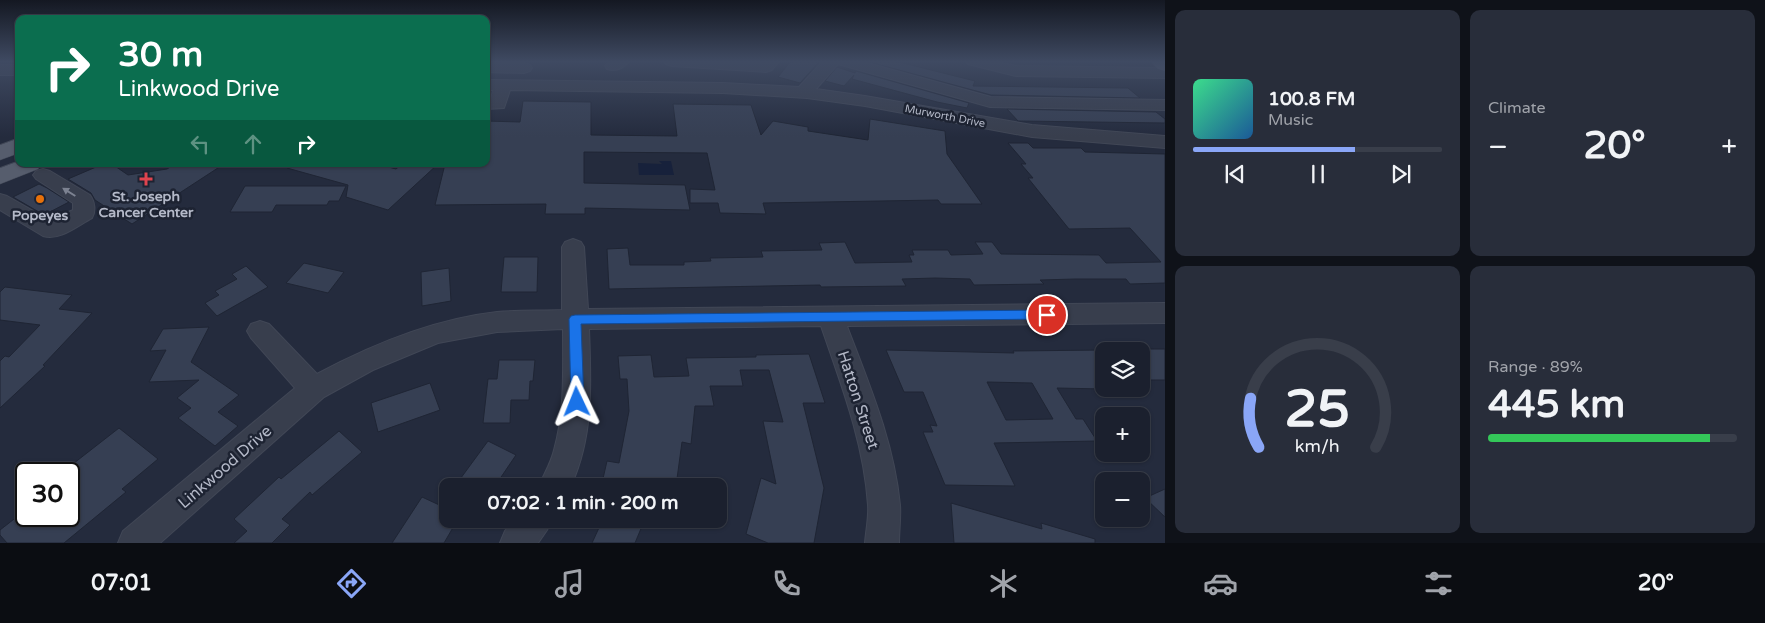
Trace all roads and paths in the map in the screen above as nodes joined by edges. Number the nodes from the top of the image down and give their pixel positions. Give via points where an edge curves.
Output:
1 (494, 86) edge
2 (635, 86) edge
3 (808, 86) edge
4 (934, 86) edge
5 (704, 87) joint
6 (723, 88) joint
7 (807, 93) junction
8 (990, 102) junction
9 (490, 104) edge
10 (1165, 105) edge
11 (979, 123) junction
12 (1165, 142) edge
13 (15, 147) edge
14 (0, 153) edge
15 (36, 170) edge
16 (0, 177) edge
17 (0, 201) edge
18 (573, 247) dead end
19 (1165, 313) edge
20 (831, 318) junction
21 (575, 319) junction
22 (260, 331) dead end
23 (314, 390) junction
24 (559, 478) edge
25 (528, 528) edge
26 (135, 543) edge
27 (517, 543) edge
28 (882, 543) edge

1 - 9 street via 498,104
2 - 5 street, Murworth Drive
3 - 7 street
4 - 8 street
5 - 6 street, Murworth Drive
6 - 7 street, Murworth Drive
7 - 11 street, Murworth Drive
8 - 10 street
8 - 11 street
11 - 12 street, Murworth Drive via 1050,133
13 - 14 main road
15 - 16 main road
17 -> 15 street via 51,231 84,212 82,200
18 - 21 street
19 - 20 street, Linkwood Drive
20 - 21 street, Linkwood Drive
20 - 28 street, Hatton Street via 874,445 884,506
21 - 23 street, Linkwood Drive via 497,322 434,334 363,362
21 - 24 street via 577,402 574,433
22 - 23 street
23 - 26 street, Linkwood Drive
25 - 27 street

